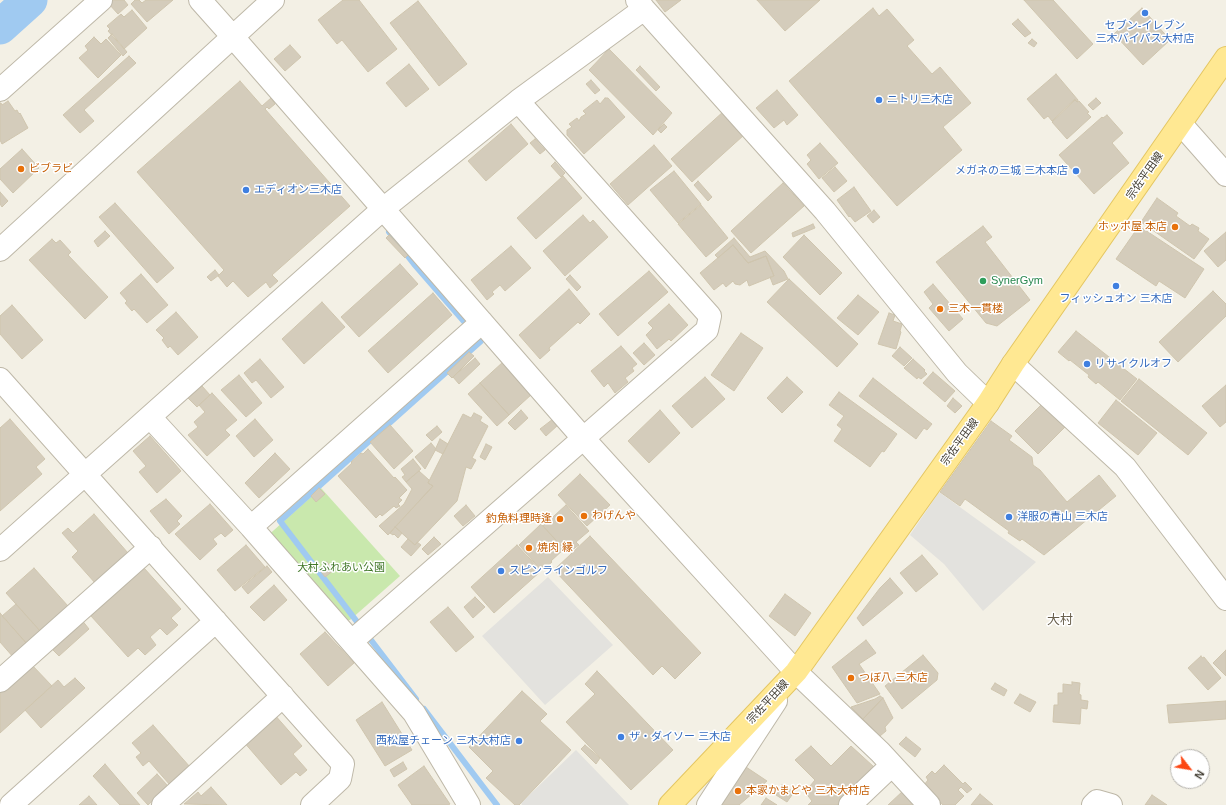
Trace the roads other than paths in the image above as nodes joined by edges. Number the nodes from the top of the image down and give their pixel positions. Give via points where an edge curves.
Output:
1 (101, 0) edge
2 (200, 0) edge
3 (273, 0) edge
4 (641, 5) edge
5 (233, 37) junction
6 (1226, 58) edge
7 (0, 90) edge
8 (518, 101) junction
9 (1181, 124) junction
10 (1226, 175) edge
11 (383, 209) junction
12 (2, 244) edge
13 (482, 322) junction
14 (1013, 364) junction
15 (0, 380) edge
16 (988, 403) junction
17 (150, 417) junction
18 (584, 438) junction
19 (86, 474) junction
20 (251, 527) junction
21 (151, 548) junction
22 (0, 550) edge
23 (1226, 598) edge
24 (216, 621) junction
25 (352, 641) junction
26 (796, 672) junction
27 (0, 681) edge
28 (283, 696) junction
29 (892, 765) junction
30 (11, 805) edge
31 (163, 805) edge
32 (312, 805) edge
33 (470, 805) edge
34 (670, 805) edge
35 (708, 805) edge
36 (850, 805) edge
37 (929, 805) edge
38 (1093, 805) edge
39 (1111, 805) edge

1 - 7 street
2 - 5 street
3 - 5 street
4 - 8 street
4 - 16 street via 825,211 957,373
5 - 11 street
5 - 12 street
6 - 9 main road, 宗佐平田線
8 - 11 street
8 - 18 street via 710,316 707,330
9 - 10 street
9 - 14 main road, 宗佐平田線
11 - 13 street
11 - 17 street
13 - 18 street
13 - 20 street
14 - 16 main road, 宗佐平田線
14 - 23 street via 1125,467
15 - 19 street
16 - 26 main road, 宗佐平田線
17 - 19 street
17 - 20 street
18 - 25 street
18 - 26 street
19 - 21 street
19 - 22 street
20 - 25 street
21 - 24 street
21 - 27 street
24 - 28 street
24 - 30 street
25 - 33 street via 414,713
26 - 29 street
26 - 34 main road, 宗佐平田線
26 - 35 street
28 - 31 street
28 - 32 street via 343,764 340,779
29 - 36 street
29 - 37 street
38 - 39 street via 1097,801

